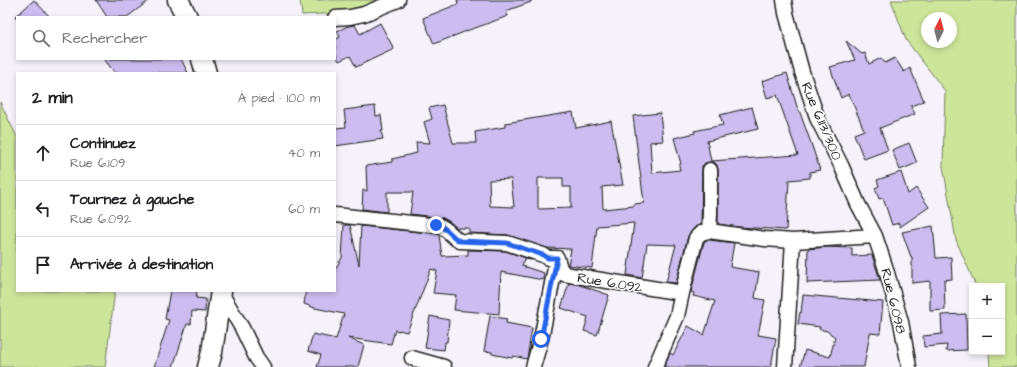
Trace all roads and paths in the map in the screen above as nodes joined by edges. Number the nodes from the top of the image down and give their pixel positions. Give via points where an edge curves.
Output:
1 (178, 0) edge
2 (398, 0) edge
3 (784, 0) edge
4 (186, 16) edge
5 (336, 18) edge
6 (202, 60) edge
7 (206, 72) edge
8 (710, 170) dead end
9 (336, 215) edge
10 (709, 231) junction
11 (875, 236) junction
12 (793, 241) junction
13 (557, 258) junction
14 (221, 292) edge
15 (682, 293) junction
16 (412, 358) dead end
17 (208, 367) edge
18 (263, 367) edge
19 (444, 367) edge
20 (533, 367) edge
21 (655, 367) edge
22 (785, 367) edge
23 (909, 367) edge

1 - 4 street
2 - 5 street via 364,14
3 - 11 street, Rue 6.113/300 via 802,72 818,120
6 - 7 street
8 - 10 street
9 - 13 street via 440,226 460,241 507,243 548,258
10 - 12 street
10 - 15 street via 701,233 696,238
11 - 12 street
11 - 23 street, Rue 6.098 via 901,322
12 - 22 street
13 - 15 street, Rue 6.092 via 564,274
13 - 20 street
14 - 17 street
14 - 18 street
15 - 21 street via 677,316
16 - 19 street

